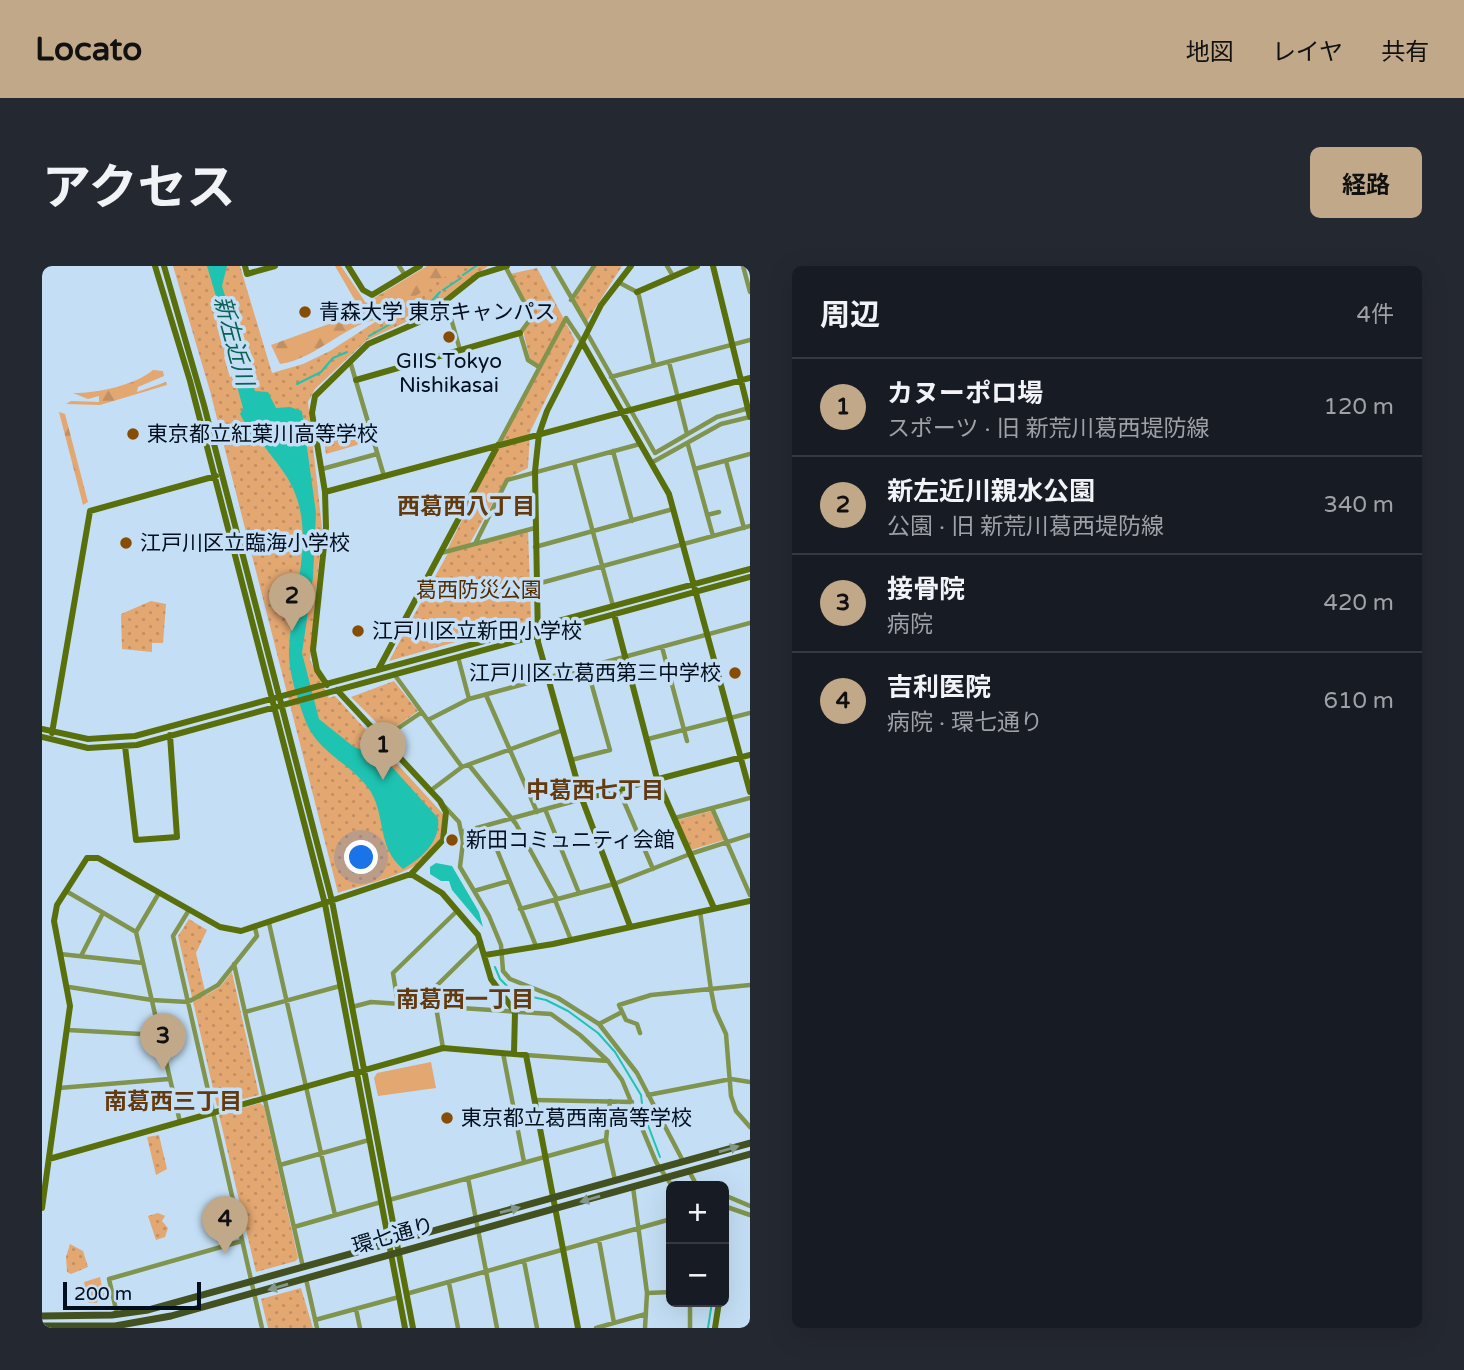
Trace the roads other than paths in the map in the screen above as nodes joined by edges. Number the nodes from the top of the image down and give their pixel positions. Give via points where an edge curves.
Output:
1 (155, 266) edge
2 (164, 266) edge
3 (245, 266) edge
4 (275, 266) edge
5 (399, 266) edge
6 (421, 266) edge
7 (506, 266) edge
8 (553, 266) edge
9 (594, 266) edge
10 (631, 266) edge
11 (667, 266) edge
12 (697, 266) edge
13 (713, 266) edge
14 (743, 266) edge
15 (350, 267) edge
16 (405, 275) junction
17 (673, 276) junction
18 (618, 281) junction
19 (637, 292) junction
20 (750, 292) edge
21 (571, 300) junction
22 (446, 301) junction
23 (588, 330) junction
24 (520, 333) junction
25 (750, 340) edge
26 (582, 342) junction
27 (733, 345) junction
28 (460, 350) junction
29 (350, 361) junction
30 (669, 362) junction
31 (654, 365) junction
32 (539, 367) junction
33 (611, 377) junction
34 (750, 378) edge
35 (356, 380) junction
36 (742, 380) junction
37 (678, 397) junction
38 (749, 408) edge
39 (626, 410) junction
40 (750, 417) edge
41 (539, 434) junction
42 (687, 434) junction
43 (640, 443) junction
44 (498, 445) junction
45 (688, 445) junction
46 (613, 451) junction
47 (377, 454) junction
48 (750, 454) edge
49 (574, 461) junction
50 (726, 461) junction
51 (651, 463) junction
52 (322, 469) junction
53 (695, 470) junction
54 (535, 471) junction
55 (218, 475) junction
56 (384, 476) junction
57 (325, 492) junction
58 (673, 509) junction
59 (719, 512) dead end
60 (707, 515) junction
61 (632, 521) junction
62 (747, 527) edge
63 (535, 528) junction
64 (593, 531) junction
65 (713, 536) junction
66 (475, 544) junction
67 (682, 545) junction
68 (535, 547) junction
69 (440, 553) junction
70 (602, 566) junction
71 (750, 569) edge
72 (750, 577) edge
73 (536, 584) junction
74 (692, 584) junction
75 (695, 592) junction
76 (613, 610) junction
77 (750, 623) edge
78 (538, 627) junction
79 (538, 635) junction
80 (706, 635) junction
81 (662, 647) junction
82 (458, 657) junction
83 (625, 657) junction
84 (587, 668) junction
85 (378, 670) junction
86 (394, 674) junction
87 (548, 678) junction
88 (323, 685) junction
89 (337, 690) junction
90 (486, 695) junction
91 (275, 698) junction
92 (469, 699) junction
93 (278, 706) junction
94 (422, 712) junction
95 (750, 713) edge
96 (727, 719) junction
97 (428, 720) junction
98 (42, 729) edge
99 (563, 730) junction
100 (684, 730) junction
101 (170, 735) junction
102 (52, 736) junction
103 (42, 737) edge
104 (648, 739) junction
105 (381, 740) junction
106 (687, 741) dead end
107 (125, 746) junction
108 (510, 750) junction
109 (750, 755) edge
110 (738, 758) junction
111 (571, 760) junction
112 (469, 765) junction
113 (462, 767) junction
114 (657, 779) junction
115 (620, 790) junction
116 (430, 791) junction
117 (750, 792) edge
118 (750, 798) edge
119 (582, 799) junction
120 (440, 801) junction
121 (712, 808) junction
122 (545, 809) junction
123 (537, 812) junction
124 (512, 818) junction
125 (675, 818) junction
126 (487, 825) junction
127 (462, 832) junction
128 (750, 835) edge
129 (727, 842) junction
130 (690, 854) junction
131 (653, 869) junction
132 (411, 874) junction
133 (509, 881) junction
134 (614, 884) junction
135 (66, 891) junction
136 (474, 891) junction
137 (159, 893) junction
138 (579, 894) junction
139 (750, 898) edge
140 (556, 899) junction
141 (328, 903) junction
142 (714, 908) junction
143 (520, 909) junction
144 (188, 910) junction
145 (458, 910) junction
146 (700, 911) junction
147 (103, 913) junction
148 (269, 923) junction
149 (630, 926) junction
150 (255, 928) junction
151 (136, 932) junction
152 (571, 940) junction
153 (481, 942) junction
154 (536, 946) junction
155 (501, 951) junction
156 (60, 953) junction
157 (485, 955) junction
158 (81, 956) junction
159 (143, 963) junction
160 (234, 964) junction
161 (750, 985) edge
162 (340, 986) junction
163 (69, 987) junction
164 (711, 990) junction
165 (152, 1000) junction
166 (286, 1001) junction
167 (188, 1002) junction
168 (398, 1004) junction
169 (417, 1005) junction
170 (352, 1007) junction
171 (436, 1007) junction
172 (515, 1012) junction
173 (622, 1012) junction
174 (245, 1013) junction
175 (600, 1024) junction
176 (68, 1030) junction
177 (640, 1032) dead end
178 (159, 1035) junction
179 (443, 1048) junction
180 (503, 1053) junction
181 (514, 1053) junction
182 (526, 1055) junction
183 (608, 1061) junction
184 (364, 1070) junction
185 (356, 1073) junction
186 (169, 1079) junction
187 (731, 1079) junction
188 (750, 1082) edge
189 (306, 1087) junction
190 (59, 1088) junction
191 (648, 1095) junction
192 (264, 1099) junction
193 (534, 1100) junction
194 (610, 1101) junction
195 (632, 1102) junction
196 (213, 1113) junction
197 (180, 1122) junction
198 (750, 1127) edge
199 (369, 1140) junction
200 (606, 1140) junction
201 (750, 1143) edge
202 (321, 1153) junction
203 (750, 1153) edge
204 (545, 1157) junction
205 (49, 1159) junction
206 (683, 1161) junction
207 (524, 1162) junction
208 (280, 1165) junction
209 (659, 1168) junction
210 (689, 1170) junction
211 (665, 1177) junction
212 (468, 1178) junction
213 (615, 1181) junction
214 (668, 1181) edge
215 (694, 1181) edge
216 (633, 1187) junction
217 (729, 1197) edge
218 (553, 1198) junction
219 (389, 1200) junction
220 (381, 1202) junction
221 (750, 1205) edge
222 (42, 1208) edge
223 (729, 1208) edge
224 (555, 1209) junction
225 (335, 1215) junction
226 (750, 1215) edge
227 (476, 1219) junction
228 (666, 1220) edge
229 (294, 1227) junction
230 (641, 1228) junction
231 (478, 1230) junction
232 (599, 1240) junction
233 (242, 1241) junction
234 (393, 1243) junction
235 (563, 1250) junction
236 (395, 1254) junction
237 (524, 1261) junction
238 (303, 1268) junction
239 (486, 1272) junction
240 (306, 1279) junction
241 (252, 1282) junction
242 (449, 1283) junction
243 (666, 1292) edge
244 (254, 1293) junction
245 (647, 1293) junction
246 (407, 1294) junction
247 (399, 1297) junction
248 (690, 1307) edge
249 (718, 1307) edge
250 (356, 1309) junction
251 (646, 1314) junction
252 (42, 1315) edge
253 (117, 1315) junction
254 (315, 1320) junction
255 (614, 1323) junction
256 (42, 1326) edge
257 (120, 1327) edge
258 (262, 1328) edge
259 (317, 1328) edge
260 (360, 1328) edge
261 (405, 1328) edge
262 (413, 1328) edge
263 (457, 1328) edge
264 (497, 1328) edge
265 (537, 1328) edge
266 (578, 1328) edge
267 (596, 1328) edge
268 (645, 1328) edge
269 (690, 1328) edge
270 (715, 1328) edge

1 - 55 street
2 - 55 street
3 - 4 street via 247,274
5 - 16 street
6 - 16 street
7 - 22 street via 478,275
7 - 24 street via 532,317
8 - 21 street
9 - 21 street
10 - 18 street
11 - 17 street
12 - 17 street
13 - 27 street
14 - 20 street
15 - 16 street via 369,295
17 - 19 street
18 - 19 street
18 - 23 street
19 - 31 street
21 - 23 street
22 - 28 street
22 - 29 street via 419,322 368,344
23 - 26 street
23 - 33 street
24 - 28 street
24 - 32 street via 528,360
25 - 27 street
26 - 32 street via 566,318
26 - 39 street
26 - 41 street
27 - 30 street
27 - 36 street
28 - 35 street
29 - 35 street
29 - 52 street via 312,404
30 - 31 street
30 - 37 street
31 - 33 street
32 - 44 street
33 - 39 street
34 - 36 street
35 - 47 street
36 - 37 street
36 - 38 street
37 - 39 street
37 - 42 street
38 - 40 street
38 - 42 street via 717,417
39 - 41 street
39 - 42 street via 655,453
39 - 43 street
40 - 45 street via 721,424
41 - 44 street
41 - 54 street
43 - 46 street
43 - 51 street
44 - 56 street
44 - 69 street
45 - 51 street
45 - 53 street
46 - 49 street
46 - 61 street
47 - 52 street
47 - 56 street
48 - 50 street
49 - 54 street
49 - 64 street
50 - 53 street
50 - 62 street
51 - 58 street
52 - 57 street
53 - 60 street
54 - 63 street
54 - 66 street via 507,480
55 - 91 street
55 - 102 street via 90,511
56 - 57 street
57 - 88 street via 324,560 313,650
58 - 61 street
58 - 67 street
59 - 60 street
60 - 65 street
61 - 64 street
62 - 65 street
63 - 66 street
63 - 68 street
64 - 68 street
64 - 70 street
65 - 67 street
66 - 69 street
67 - 70 street
67 - 74 street
68 - 73 street
69 - 85 street
70 - 73 street
70 - 76 street
71 - 74 street
72 - 75 street
73 - 78 street
74 - 75 street
74 - 76 street
75 - 76 street
75 - 80 street
76 - 78 street
76 - 79 street
76 - 83 street
77 - 80 street
78 - 79 street
78 - 85 street
79 - 82 street
79 - 87 street
80 - 81 street
80 - 96 street
81 - 83 street
81 - 100 street
82 - 86 street
82 - 92 street
83 - 84 street
83 - 104 street
84 - 87 street
84 - 111 street via 610,750
85 - 88 street
86 - 89 street
86 - 94 street
87 - 90 street
87 - 99 street
88 - 91 street
89 - 93 street
89 - 105 street
90 - 92 street
90 - 108 street
91 - 93 street
91 - 102 street via 124,738
92 - 97 street
93 - 101 street
93 - 141 street
94 - 97 street
94 - 105 street
95 - 96 street
96 - 100 street
96 - 110 street
97 - 113 street
98 - 102 street
99 - 108 street
99 - 111 street
100 - 104 street
100 - 106 street
101 - 107 street
101 - 107 street via 177,837 136,840
102 - 103 street
102 - 107 street via 88,748
104 - 114 street
105 - 116 street
108 - 112 street
108 - 123 street
109 - 110 street
110 - 114 street
110 - 117 street
111 - 119 street
112 - 113 street
112 - 124 street
113 - 116 street
114 - 115 street
114 - 125 street
115 - 119 street
115 - 131 street
116 - 120 street
118 - 121 street
119 - 122 street
119 - 134 street
120 - 127 street
120 - 132 street via 446,812 443,840
121 - 125 street
121 - 129 street
122 - 123 street
122 - 138 street
123 - 124 street
124 - 126 street
124 - 140 street
125 - 130 street
126 - 127 street
126 - 133 street
127 - 136 street via 460,867
128 - 129 street
129 - 130 street
129 - 139 street
130 - 131 street
130 - 142 street
131 - 134 street
132 - 141 street
132 - 145 street via 432,884
133 - 136 street
133 - 143 street
134 - 138 street
134 - 149 street
135 - 137 street via 84,861 93,856
135 - 147 street
135 - 156 street via 54,921
136 - 155 street
137 - 144 street
137 - 151 street
138 - 140 street
139 - 142 street
140 - 143 street
140 - 152 street
141 - 148 street
141 - 162 street
141 - 170 street
142 - 146 street
143 - 154 street
144 - 150 street via 228,929
144 - 167 street via 173,936
145 - 153 street
145 - 168 street via 393,974
146 - 149 street
146 - 164 street
147 - 151 street
147 - 158 street
148 - 150 street
148 - 166 street
149 - 152 street
150 - 160 street via 257,936
151 - 159 street
152 - 154 street
153 - 157 street
153 - 169 street
154 - 155 street
155 - 157 street
155 - 175 street via 503,971 510,979 558,998
156 - 158 street
156 - 163 street
157 - 172 street via 494,984
158 - 159 street
159 - 165 street
160 - 167 street via 218,985
160 - 174 street
161 - 164 street
162 - 166 street
162 - 185 street
163 - 165 street
163 - 176 street
164 - 173 street via 639,998 619,1005
164 - 187 street via 715,1010 725,1026
165 - 167 street
165 - 178 street
166 - 174 street
166 - 189 street
167 - 196 street
168 - 169 street
168 - 170 street via 371,1002
169 - 171 street
170 - 184 street
171 - 172 street
171 - 179 street
172 - 181 street
172 - 183 street via 551,1014
173 - 175 street
173 - 177 street
174 - 192 street
175 - 191 street
176 - 178 street
176 - 190 street
178 - 186 street
179 - 180 street
179 - 184 street
180 - 181 street
180 - 207 street
181 - 182 street
182 - 183 street
182 - 193 street
183 - 195 street
184 - 185 street
184 - 219 street
185 - 189 street
185 - 199 street
186 - 190 street
186 - 197 street
187 - 188 street
187 - 191 street
187 - 198 street via 736,1111
189 - 192 street
189 - 202 street
190 - 205 street
191 - 206 street
192 - 196 street
192 - 208 street
193 - 194 street
193 - 204 street
194 - 195 street
194 - 200 street
195 - 209 street
196 - 197 street
196 - 233 street
197 - 205 street
199 - 202 street
199 - 220 street
200 - 204 street
200 - 213 street
206 -> 201 main road, 環七通り
202 - 208 street
202 - 225 street
203 - 210 main road, 環七通り
204 - 207 street
204 - 218 street
205 - 222 street
206 - 209 main road, 環七通り
207 - 212 street
208 - 229 street
209 - 211 street
209 - 213 main road, 環七通り
210 - 211 main road, 環七通り
210 - 215 street
211 - 214 street
211 - 216 main road, 環七通り
212 - 219 street
212 - 227 street
213 - 218 main road, 環七通り
216 -> 224 main road, 環七通り
216 - 230 street
217 - 221 street
218 - 224 street
227 -> 218 main road, 環七通り
219 - 234 street
220 - 225 street
220 - 234 street
223 - 226 street
224 - 231 main road, 環七通り
224 - 235 street
225 - 229 street
227 - 231 street
227 - 234 main road, 環七通り
228 - 230 street
229 - 238 street
230 - 232 street
230 - 245 street
231 - 236 main road, 環七通り
231 - 239 street
232 - 235 street
232 - 255 street
233 - 241 street
233 - 253 street via 109,1279
234 - 236 street
234 - 238 main road, 環七通り
235 - 237 street
235 - 266 street
236 - 240 main road, 環七通り
236 - 246 street
236 - 247 street
237 - 239 street
237 - 265 street
238 - 241 main road, 環七通り
239 - 242 street
239 - 264 street
240 -> 244 main road, 環七通り
240 - 254 street
241 - 244 street
241 - 253 main road, 環七通り
242 - 246 street
242 - 263 street
243 - 245 street
244 - 257 main road, 環七通り
244 - 258 street
245 - 251 street
246 - 262 street
247 - 250 street
247 - 261 street
248 - 269 street
249 - 270 street
250 - 254 street
250 - 260 street
251 - 255 street
251 - 268 street
252 - 253 main road, 環七通り
253 - 257 street
254 - 259 street
255 - 267 street
256 - 257 main road, 環七通り

